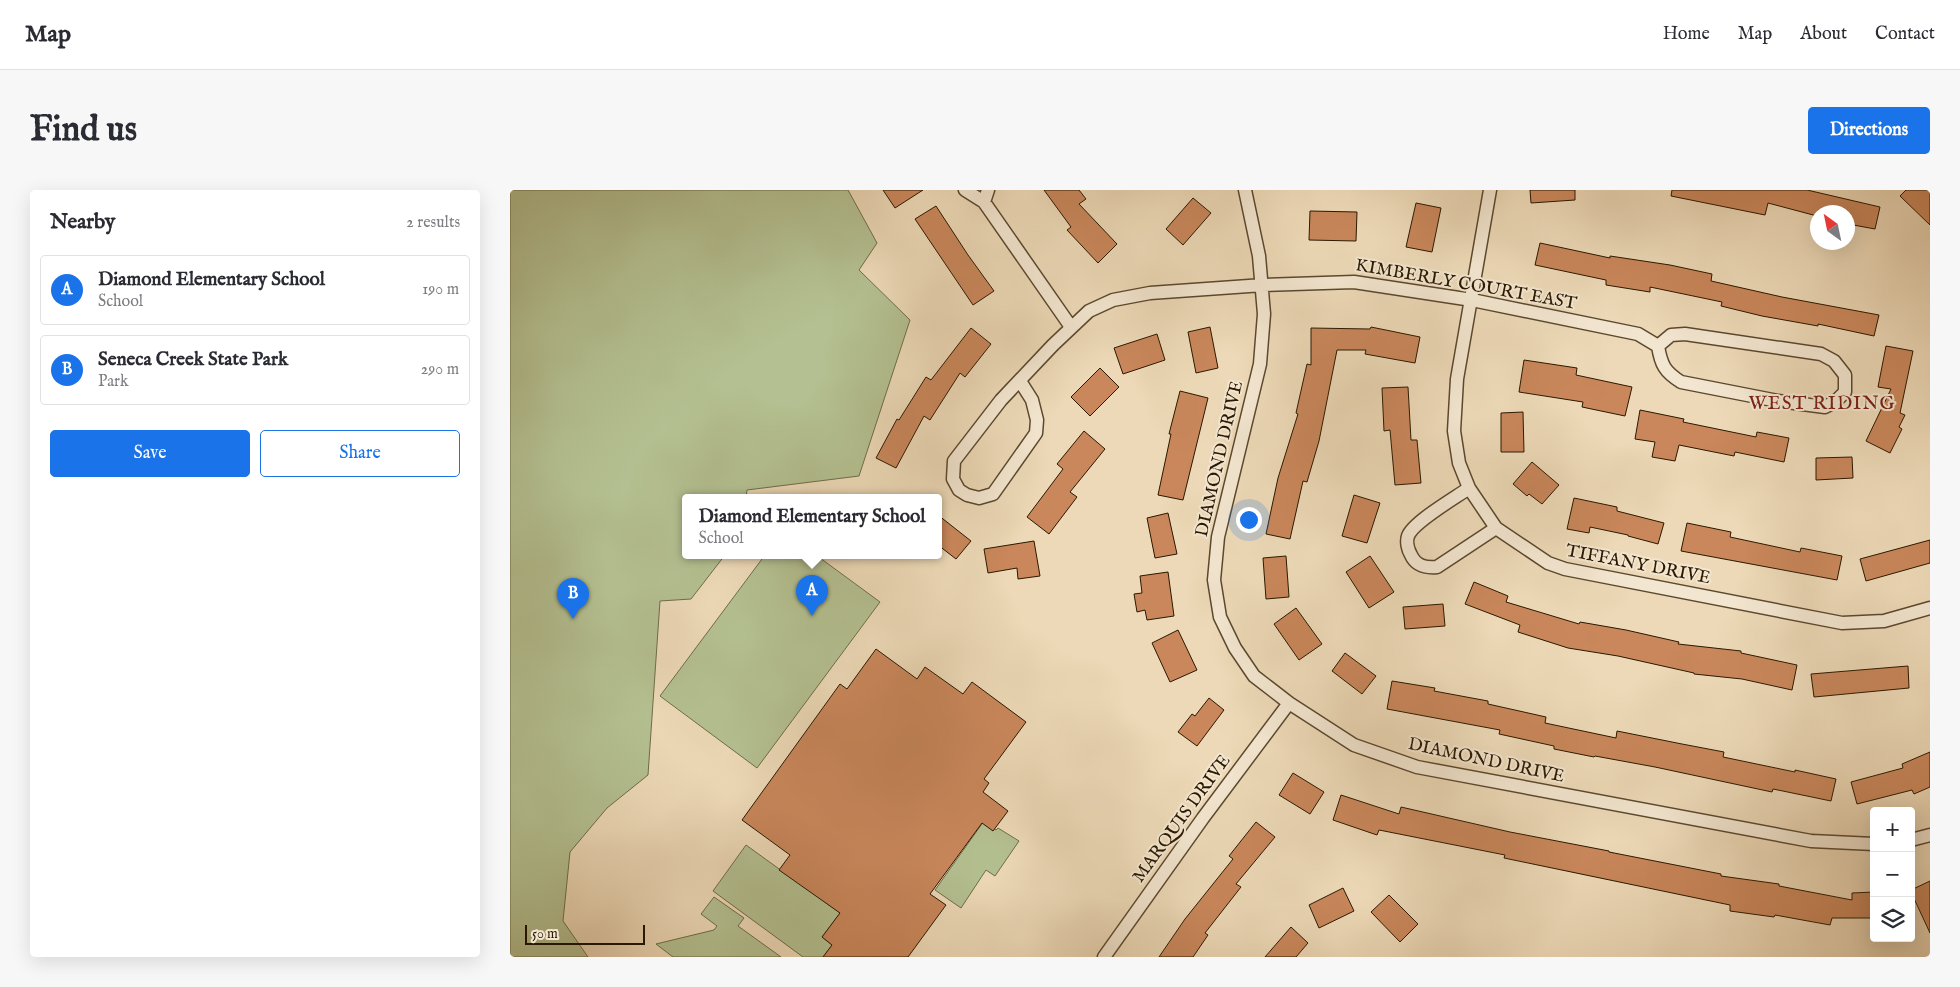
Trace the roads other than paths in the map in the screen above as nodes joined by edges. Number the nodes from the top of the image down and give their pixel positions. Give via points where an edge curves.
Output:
1 (965, 190) edge
2 (1245, 190) edge
3 (1490, 190) edge
4 (986, 196) edge
5 (1263, 285) junction
6 (1472, 300) junction
7 (1071, 327) junction
8 (1658, 346) junction
9 (1020, 381) junction
10 (1469, 488) junction
11 (1496, 528) junction
12 (1930, 608) edge
13 (1289, 703) junction
14 (1930, 835) edge
15 (1915, 839) edge
16 (1870, 844) edge
17 (1104, 957) edge

1 - 4 street
2 - 5 street, DIAMOND DRIVE
3 - 6 street, TIFFANY DRIVE
4 - 7 street
5 - 6 street, KIMBERLY COURT EAST via 1354,282
5 - 7 street, KIMBERLY COURT EAST via 1150,293 1113,300 1089,311
5 - 13 street, DIAMOND DRIVE via 1260,364 1218,537 1214,580 1220,617 1234,648 1254,676
6 - 8 street, KIMBERLY COURT EAST via 1638,334
6 - 10 street, TIFFANY DRIVE via 1457,379 1454,431 1459,463
7 - 9 street, KIMBERLY COURT EAST
8 - 8 street via 1661,362 1669,375 1681,382 1824,407 1836,402 1845,392 1845,375 1834,361 1821,354 1685,334 1671,335
9 - 9 street, KIMBERLY COURT EAST via 1001,400 954,461 953,479 958,490 967,495 979,498 992,494 1036,433 1037,420 1032,400
10 - 11 street, TIFFANY DRIVE
10 - 11 street via 1416,524 1407,537 1408,550 1414,562 1426,568 1437,567
11 - 12 street, TIFFANY DRIVE via 1548,563 1565,570 1832,621 1884,620
13 - 16 street, DIAMOND DRIVE via 1354,745 1417,767 1811,841
13 - 17 street, MARQUIS DRIVE
14 - 15 street

